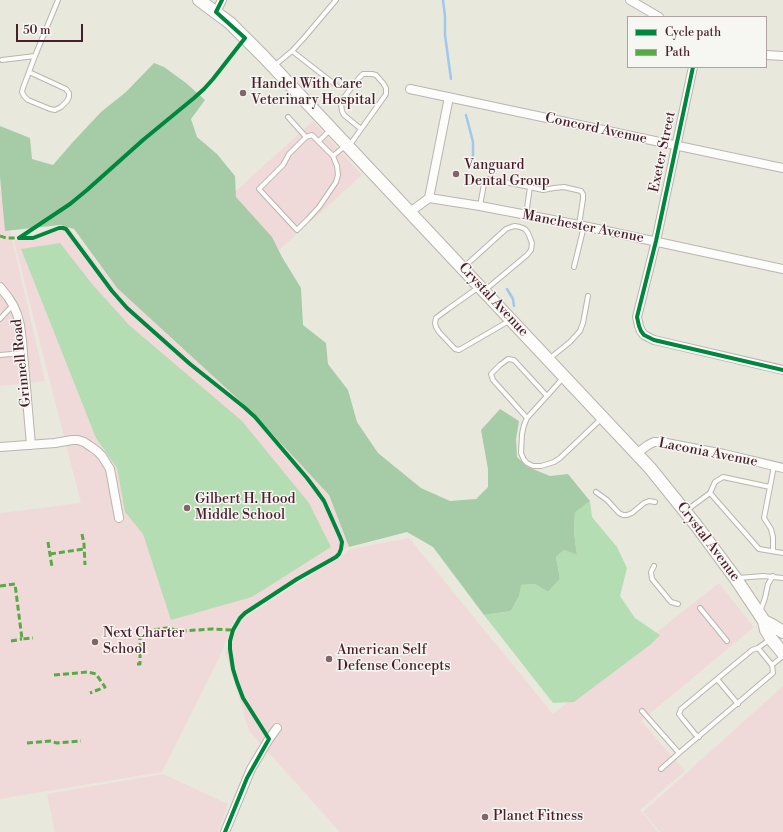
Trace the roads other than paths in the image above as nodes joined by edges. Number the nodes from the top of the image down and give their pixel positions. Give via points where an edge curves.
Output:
1 (58, 0) edge
2 (199, 0) edge
3 (222, 0) edge
4 (336, 0) edge
5 (630, 0) edge
6 (216, 12) junction
7 (657, 16) edge
8 (292, 51) junction
9 (767, 55) edge
10 (35, 56) junction
11 (783, 56) edge
12 (2, 60) dead end
13 (273, 66) junction
14 (692, 68) edge
15 (29, 72) junction
16 (337, 86) dead end
17 (410, 89) dead end
18 (449, 97) junction
19 (288, 117) dead end
20 (332, 129) junction
21 (362, 129) junction
22 (306, 136) junction
23 (319, 141) junction
24 (348, 146) junction
25 (676, 146) junction
26 (333, 156) junction
27 (783, 168) edge
28 (530, 188) junction
29 (429, 198) junction
30 (480, 206) junction
31 (410, 212) junction
32 (526, 216) junction
33 (581, 226) junction
34 (656, 241) junction
35 (574, 267) dead end
36 (463, 268) junction
37 (783, 269) edge
38 (0, 287) edge
39 (482, 289) junction
40 (588, 296) dead end
41 (13, 305) junction
42 (0, 319) edge
43 (511, 320) junction
44 (23, 353) junction
45 (0, 355) edge
46 (548, 360) junction
47 (783, 370) edge
48 (564, 376) junction
49 (547, 396) junction
50 (602, 417) junction
51 (527, 418) junction
52 (31, 445) junction
53 (0, 446) edge
54 (636, 454) junction
55 (774, 466) junction
56 (783, 468) edge
57 (770, 487) junction
58 (596, 492) dead end
59 (710, 493) junction
60 (655, 502) dead end
61 (685, 511) junction
62 (119, 518) dead end
63 (773, 551) junction
64 (783, 553) edge
65 (654, 566) dead end
66 (773, 576) junction
67 (783, 578) edge
68 (736, 579) junction
69 (678, 604) dead end
70 (700, 608) dead end
71 (762, 618) junction
72 (783, 632) edge
73 (771, 638) junction
74 (728, 641) dead end
75 (758, 648) junction
76 (783, 653) edge
77 (783, 656) edge
78 (772, 665) junction
79 (717, 679) junction
80 (738, 704) junction
81 (642, 710) dead end
82 (277, 728) dead end
83 (699, 737) junction
84 (680, 753) junction
85 (661, 769) dead end
86 (225, 832) edge

1 - 10 lane
2 - 6 main road, Crystal Avenue
3 - 6 street
4 - 8 lane
5 - 7 street
6 - 13 main road, Crystal Avenue
8 - 13 lane
8 - 16 lane
9 - 11 street
10 - 12 lane
10 - 15 lane
13 - 20 main road, Crystal Avenue
14 - 25 street, Exeter Street
15 - 15 lane via 22,92 28,100 55,110 67,102 69,97 66,89
17 - 18 street, Concord Avenue
18 - 25 street, Concord Avenue
18 - 29 street
19 - 22 lane
20 - 23 lane
20 - 24 main road, Crystal Avenue
21 - 21 lane via 386,94 383,83 372,74 363,74 341,104 344,115
21 - 24 lane
22 - 23 lane via 312,135
22 - 26 lane via 289,154 283,165 259,189 297,230 319,207 336,182 337,166
23 - 26 lane
24 - 26 lane
24 - 31 main road, Crystal Avenue
25 - 27 street, Concord Avenue
25 - 34 street, Exeter Street
28 - 30 lane via 489,179 484,184
28 - 32 lane
28 - 33 lane via 543,190 564,187 581,191
29 - 30 street, Manchester Avenue
29 - 31 street
30 - 32 street, Manchester Avenue
31 - 36 main road, Crystal Avenue
32 - 33 street, Manchester Avenue
33 - 34 street, Manchester Avenue
33 - 35 lane
34 - 37 street, Manchester Avenue
34 - 47 street, Exeter Street via 637,318 644,336
36 - 39 main road, Crystal Avenue
36 - 39 lane via 506,229 516,226 525,229 532,243 531,250
38 - 41 street, Grinnell Road
39 - 43 main road, Crystal Avenue
39 - 43 lane via 436,318 435,323 439,332 459,350
40 - 46 lane via 580,331
41 - 42 lane
41 - 44 street, Grinnell Road via 20,326
43 - 46 main road, Crystal Avenue
44 - 45 lane
44 - 52 street, Grinnell Road
46 - 48 main road, Crystal Avenue
48 - 49 lane
48 - 50 main road, Crystal Avenue
49 - 51 lane
49 - 51 lane via 514,360 508,359 491,374 493,380
50 - 51 lane via 560,458 541,466 527,463 521,453 522,434
50 - 54 main road, Crystal Avenue
52 - 53 street
52 - 62 street via 78,440 97,450 110,469
54 - 55 street, Laconia Avenue via 654,442 661,442
54 - 61 main road, Crystal Avenue
55 - 56 street, Laconia Avenue
55 - 57 lane
57 - 59 lane via 723,477 715,482
57 - 63 lane via 764,518 774,538
58 - 60 lane via 619,513 627,515 644,503
59 - 61 lane
59 - 63 lane via 759,549
61 - 68 main road, Crystal Avenue
63 - 64 lane
65 - 69 lane via 651,572 652,579 671,602
66 - 67 lane
66 - 68 lane
66 - 71 lane via 768,584
68 - 71 main road, Crystal Avenue
70 - 74 lane
71 - 72 main road, Crystal Avenue
71 - 73 main road, Crystal Avenue
73 - 75 lane
73 - 76 main road, Crystal Avenue
75 - 78 lane
75 - 79 lane via 752,650
77 - 78 lane
78 - 80 lane via 773,673
79 - 80 lane
79 - 83 lane via 680,712 682,718
80 - 83 lane
81 - 84 lane
82 - 86 street via 251,770
83 - 84 lane
84 - 85 lane

